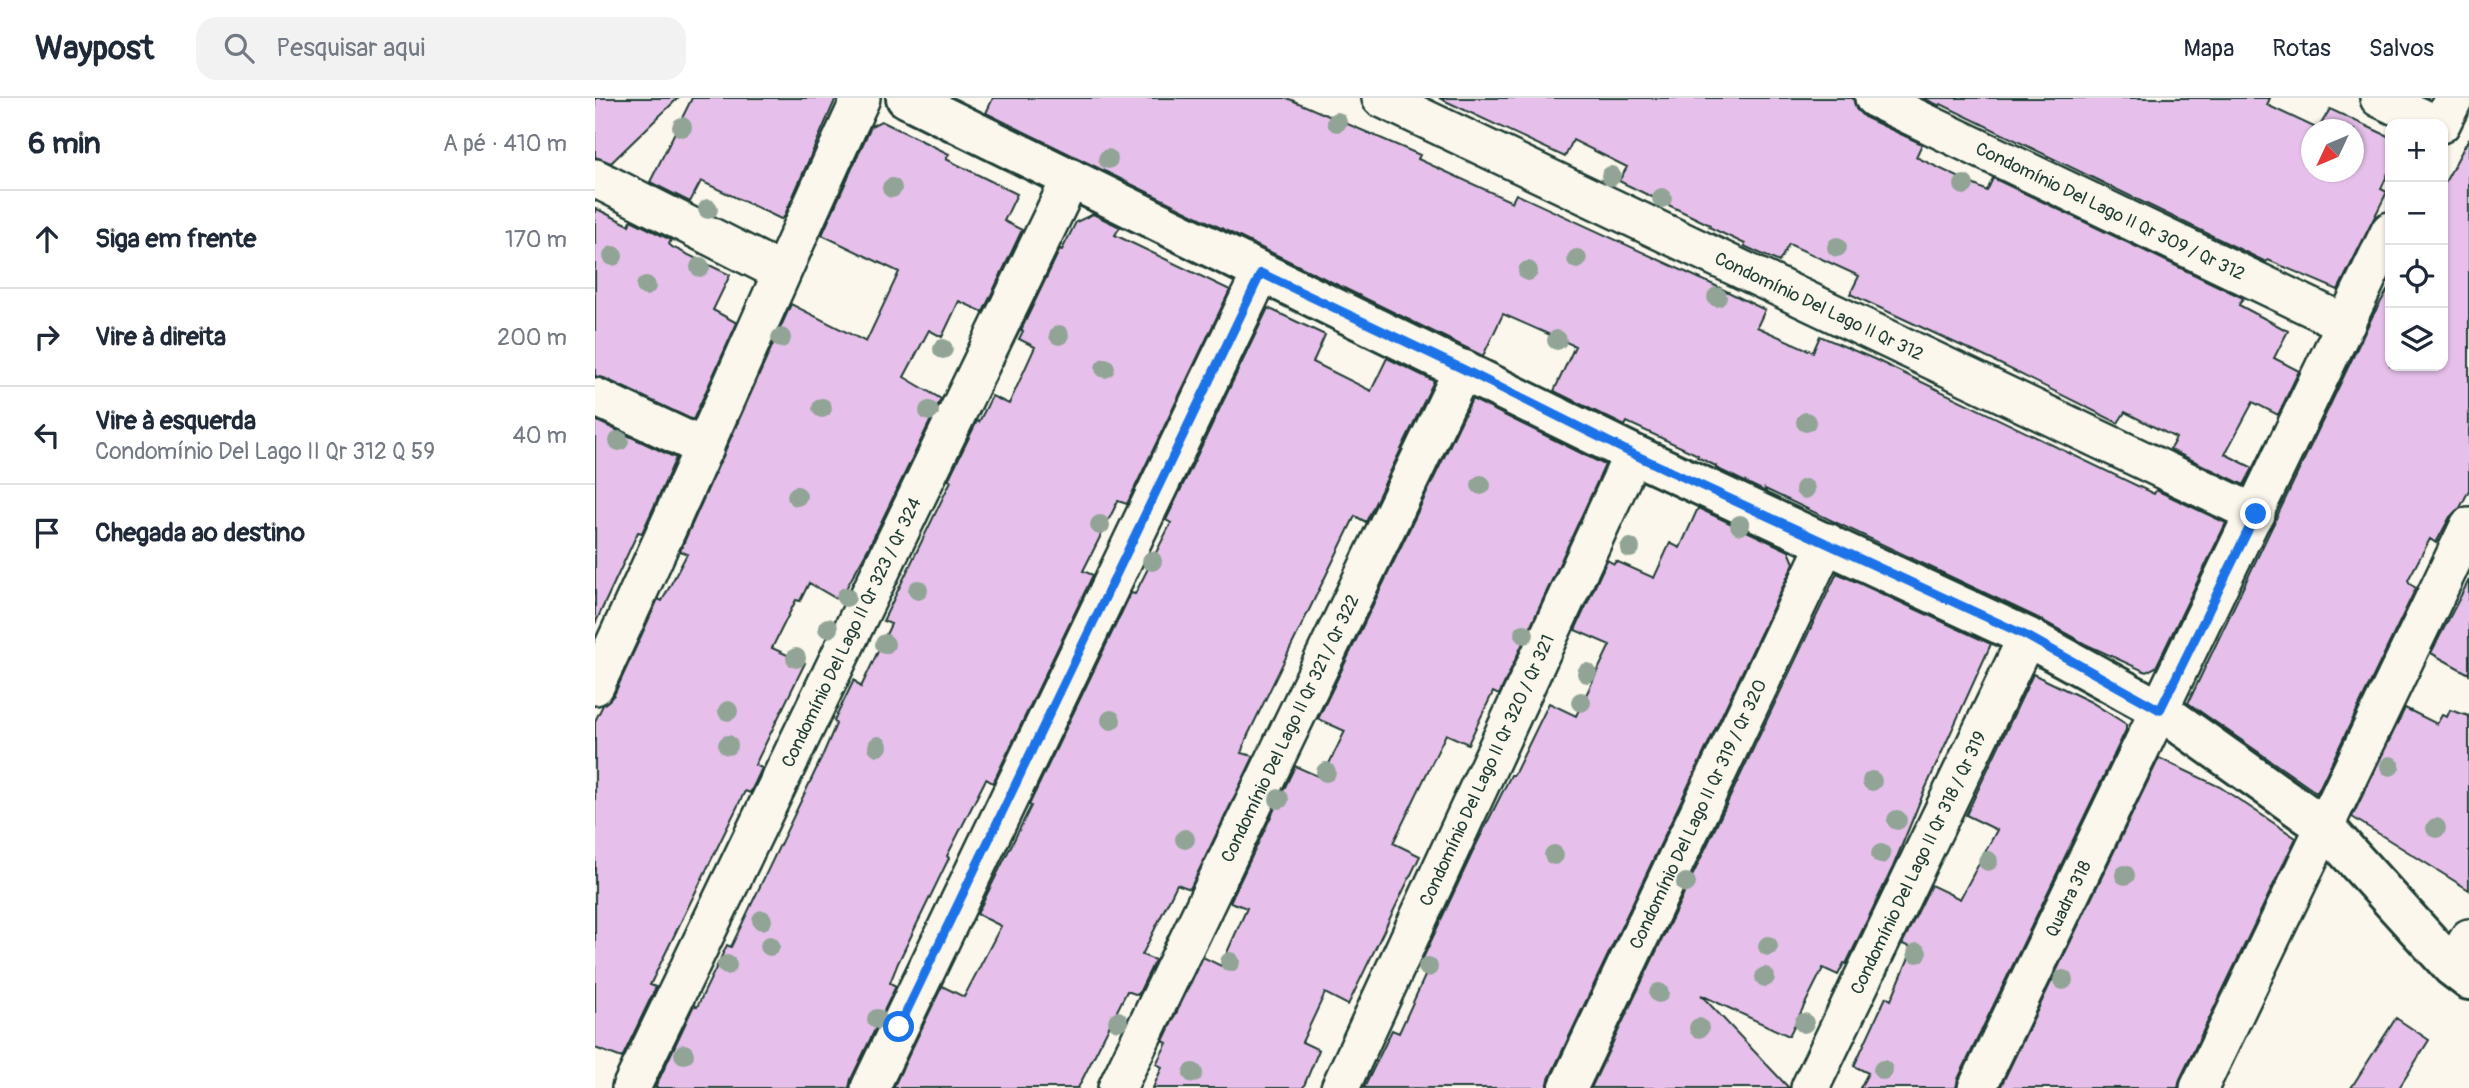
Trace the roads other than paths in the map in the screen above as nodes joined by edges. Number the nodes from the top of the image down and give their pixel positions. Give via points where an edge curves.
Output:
1 (861, 98) edge
2 (907, 98) edge
3 (1381, 98) edge
4 (1874, 98) edge
5 (2379, 98) edge
6 (2453, 98) edge
7 (2423, 119) edge
8 (2443, 119) edge
9 (595, 178) edge
10 (1071, 178) junction
11 (2385, 242) edge
12 (781, 272) junction
13 (1261, 273) junction
14 (2346, 324) junction
15 (1463, 369) junction
16 (595, 397) edge
17 (705, 449) junction
18 (1633, 454) junction
19 (2256, 514) junction
20 (2469, 526) edge
21 (1827, 542) junction
22 (606, 633) edge
23 (2027, 636) junction
24 (595, 686) edge
25 (2160, 710) junction
26 (2325, 827) junction
27 (2463, 962) edge
28 (631, 1088) edge
29 (870, 1088) edge
30 (1117, 1088) edge
31 (1340, 1088) edge
32 (1568, 1088) edge
33 (1810, 1088) edge
34 (1977, 1088) edge
35 (2199, 1088) edge

1 - 12 street
2 - 10 street
3 - 19 street, Condomínio Del Lago II Qr 312
4 - 14 street, Condomínio Del Lago II Qr 309 / Qr 312
5 - 7 street
6 - 8 street
9 - 12 street
10 - 13 street
10 - 28 street, Condomínio Del Lago II Qr 323 / Qr 324
11 - 14 street, Quadra 318
12 - 17 street
13 - 15 street
13 - 29 street
14 - 19 street, Quadra 318
15 - 18 street
15 - 30 street, Condomínio Del Lago II Qr 321 / Qr 322
16 - 17 street
17 - 22 street
18 - 21 street
18 - 31 street, Condomínio Del Lago II Qr 320 / Qr 321
19 - 25 street, Quadra 318
20 - 26 street
21 - 23 street
21 - 32 street, Condomínio Del Lago II Qr 319 / Qr 320
22 - 24 street
23 - 25 street
23 - 33 street, Condomínio Del Lago II Qr 318 / Qr 319
25 - 26 street
25 - 34 street, Quadra 318
26 - 27 street
26 - 35 street

